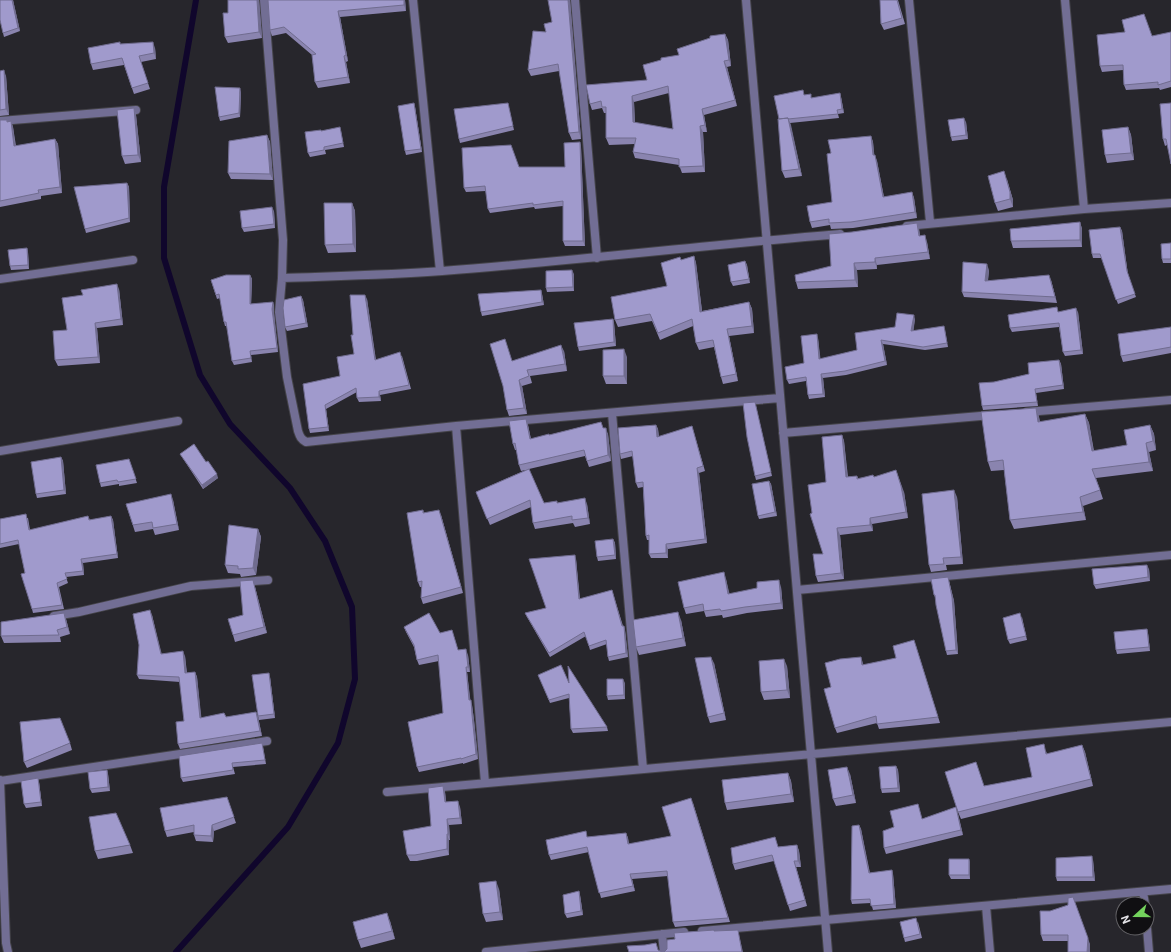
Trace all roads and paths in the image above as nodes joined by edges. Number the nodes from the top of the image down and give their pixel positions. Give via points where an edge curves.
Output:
1 (264, 0) edge
2 (413, 0) edge
3 (575, 0) edge
4 (746, 0) edge
5 (909, 0) edge
6 (1065, 0) edge
7 (136, 110) edge
8 (0, 121) edge
9 (1171, 203) edge
10 (1084, 209) junction
11 (930, 222) junction
12 (900, 226) edge
13 (846, 233) edge
14 (766, 240) junction
15 (597, 258) junction
16 (134, 260) dead end
17 (440, 271) junction
18 (282, 278) junction
19 (0, 279) edge
20 (780, 398) junction
21 (1171, 400) edge
22 (612, 413) junction
23 (1021, 413) edge
24 (997, 415) edge
25 (178, 421) dead end
26 (456, 426) junction
27 (783, 433) junction
28 (0, 451) edge
29 (1171, 555) edge
30 (268, 580) dead end
31 (797, 590) junction
32 (43, 618) edge
33 (1171, 722) edge
34 (267, 741) dead end
35 (811, 754) junction
36 (643, 769) junction
37 (0, 781) edge
38 (485, 783) junction
39 (387, 792) dead end
40 (1171, 889) edge
41 (1143, 892) junction
42 (1143, 896) edge
43 (986, 906) junction
44 (825, 920) junction
45 (662, 934) junction
46 (1148, 936) edge
47 (3, 943) edge
48 (501, 951) edge
49 (8, 952) edge
50 (486, 952) edge
51 (664, 952) edge
52 (828, 952) edge
53 (990, 952) edge
54 (1149, 952) edge

1 - 18 street via 283,240
2 - 17 street
3 - 15 street
4 - 14 street
5 - 11 street
6 - 10 street
7 - 8 street
9 - 10 street
10 - 11 street
11 - 12 street
13 - 14 street
14 - 15 street
14 - 20 street
15 - 17 street
16 - 19 street
17 - 18 street
18 - 26 street via 280,312 283,352 298,432 303,440 332,440
20 - 22 street
20 - 27 street
21 - 23 street
22 - 26 street
22 - 36 street
24 - 27 street
25 - 28 street
26 - 38 street
27 - 31 street
29 - 31 street
30 - 32 street via 191,586
31 - 35 street
33 - 35 street
34 - 37 street
35 - 36 street
35 - 44 street
36 - 38 street
37 - 47 street
38 - 39 street
40 - 41 street
41 - 42 street
41 - 43 street
43 - 44 street
43 - 53 street
44 - 45 street
44 - 52 street
45 - 48 street
45 - 51 street
46 - 54 street
47 - 49 street
48 - 50 street

